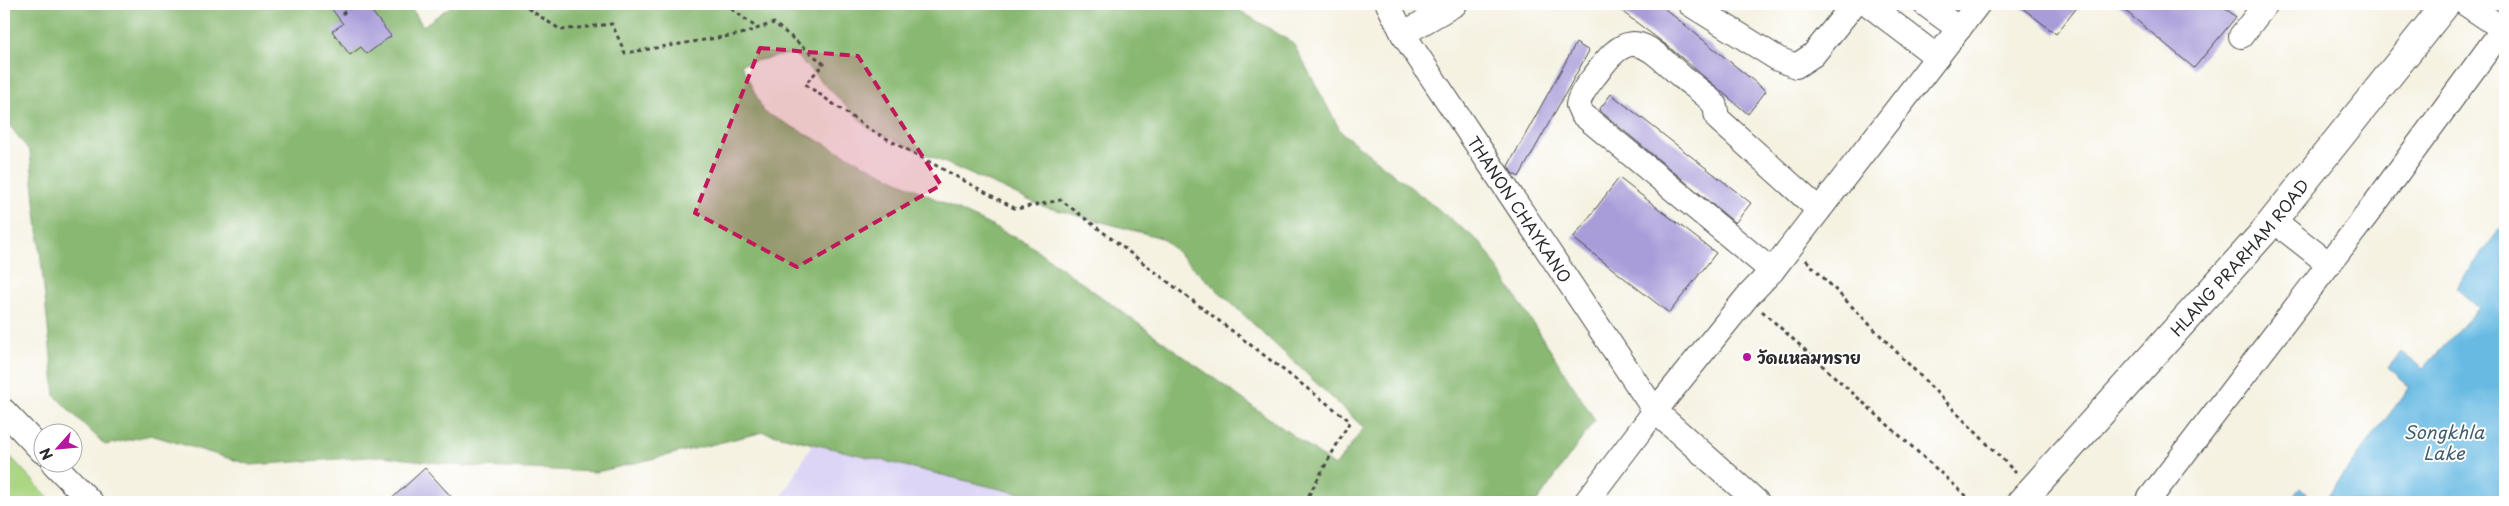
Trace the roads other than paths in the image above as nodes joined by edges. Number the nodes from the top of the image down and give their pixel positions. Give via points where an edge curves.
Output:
1 (1388, 4) edge
2 (1455, 4) edge
3 (1690, 4) edge
4 (1854, 4) edge
5 (1868, 4) edge
6 (1925, 4) edge
7 (1978, 4) edge
8 (2266, 4) edge
9 (2446, 4) edge
10 (2466, 4) edge
11 (2504, 27) edge
12 (1959, 29) junction
13 (1403, 34) junction
14 (2241, 36) dead end
15 (1937, 57) junction
16 (1819, 210) junction
17 (2273, 220) junction
18 (2329, 264) junction
19 (1772, 271) junction
20 (4, 411) edge
21 (1655, 411) junction
22 (32, 440) edge
23 (64, 474) edge
24 (2027, 496) edge
25 (92, 502) edge
26 (1586, 502) edge
27 (1757, 502) edge
28 (2147, 502) edge

1 - 13 street, THANON CHAYKANO
2 - 13 street
3 - 4 street via 1778,59 1796,66 1813,55
5 - 15 street
6 - 12 street
7 - 12 street
8 - 14 street
9 - 17 main road, HLANG PRARHAM ROAD
10 - 11 street
11 - 18 street
12 - 15 street
13 - 21 street, THANON CHAYKANO
15 - 16 street
16 - 19 street
16 - 19 street via 1718,119 1714,104 1653,51 1634,44 1621,46 1611,53 1581,96 1578,105 1582,114
17 - 18 street
17 - 24 main road, HLANG PRARHAM ROAD
18 - 28 street
19 - 21 street via 1747,297
20 - 22 street
21 - 26 street
21 - 27 street, THANON CHAYKANO
23 - 25 street

